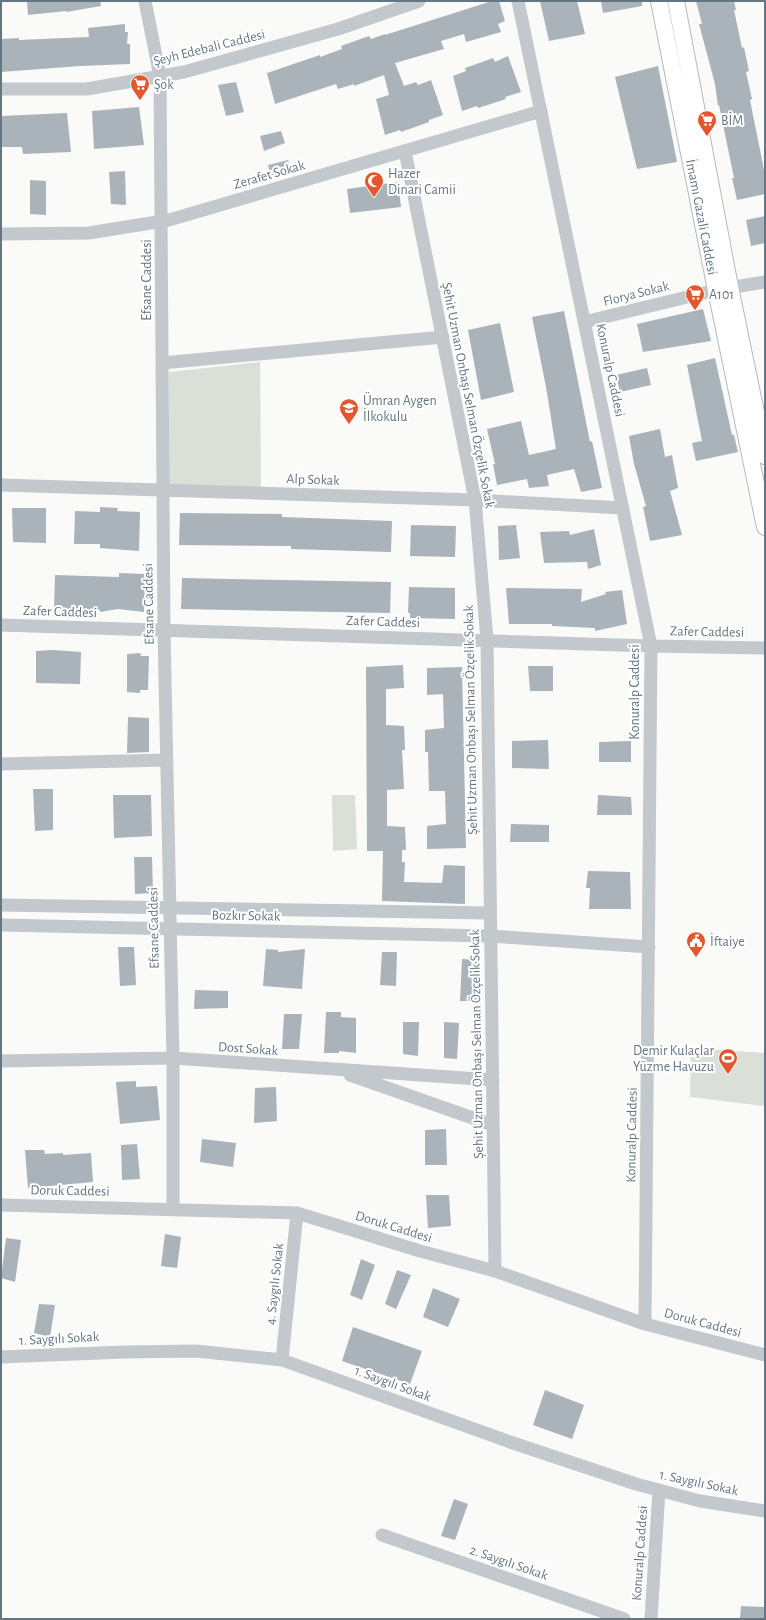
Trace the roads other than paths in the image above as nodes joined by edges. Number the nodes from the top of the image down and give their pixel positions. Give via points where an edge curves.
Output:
1 (145, 1) edge
2 (419, 1) edge
3 (518, 1) edge
4 (659, 1) edge
5 (676, 1) edge
6 (160, 76) junction
7 (1, 89) edge
8 (541, 111) junction
9 (405, 151) junction
10 (161, 222) junction
11 (1, 234) edge
12 (765, 282) edge
13 (723, 289) junction
14 (584, 322) junction
15 (442, 337) junction
16 (162, 363) junction
17 (765, 456) edge
18 (1, 485) edge
19 (162, 490) junction
20 (475, 500) junction
21 (623, 508) junction
22 (765, 527) edge
23 (1, 625) edge
24 (164, 630) junction
25 (487, 640) junction
26 (652, 646) junction
27 (765, 648) edge
28 (167, 760) junction
29 (1, 764) edge
30 (1, 905) edge
31 (169, 908) junction
32 (489, 913) junction
33 (1, 925) edge
34 (169, 929) junction
35 (490, 936) junction
36 (649, 947) junction
37 (172, 1058) junction
38 (1, 1061) edge
39 (334, 1069) junction
40 (493, 1080) junction
41 (493, 1125) junction
42 (1, 1205) edge
43 (173, 1208) junction
44 (297, 1212) junction
45 (495, 1271) junction
46 (645, 1324) junction
47 (765, 1355) edge
48 (1, 1357) edge
49 (282, 1360) junction
50 (659, 1490) junction
51 (765, 1511) edge
52 (382, 1535) dead end
53 (624, 1619) edge
54 (651, 1619) edge

1 - 6 street, Efsane Caddesi
2 - 6 street, Şeyh Edebali Caddesi via 338,28 184,72
3 - 8 street, Konuralp Caddesi
4 - 13 main road, İmamı Gazali Caddesi
5 - 13 main road, İmamı Gazali Caddesi
6 - 7 street, Şeyh Edebali Caddesi via 87,89
6 - 10 street, Efsane Caddesi
8 - 9 street, Zerafet Sokak
8 - 14 street, Konuralp Caddesi
9 - 10 street, Zerafet Sokak
9 - 15 street, Şehit Uzman Onbaşı Selman Özçelik Sokak
10 - 11 street, Zerafet Sokak via 89,233
10 - 16 street, Efsane Caddesi
12 - 13 street, Florya Sokak
13 - 14 street, Florya Sokak
13 - 17 main road, İmamı Gazali Caddesi
13 - 22 main road, İmamı Gazali Caddesi
14 - 21 street, Konuralp Caddesi
15 - 16 street
15 - 20 street, Şehit Uzman Onbaşı Selman Özçelik Sokak
16 - 19 street, Efsane Caddesi
18 - 19 street, Alp Sokak
19 - 20 street, Alp Sokak
19 - 24 street, Efsane Caddesi
20 - 21 street, Alp Sokak
20 - 25 street, Şehit Uzman Onbaşı Selman Özçelik Sokak
21 - 26 street, Konuralp Caddesi
23 - 24 street, Zafer Caddesi
24 - 25 street, Zafer Caddesi
24 - 28 street, Efsane Caddesi
25 - 26 street, Zafer Caddesi
25 - 32 street, Şehit Uzman Onbaşı Selman Özçelik Sokak
26 - 27 street, Zafer Caddesi
26 - 36 street, Konuralp Caddesi
28 - 29 street
28 - 31 street, Efsane Caddesi
30 - 31 street, Bozkır Sokak
31 - 32 street, Bozkır Sokak
31 - 34 street, Efsane Caddesi
32 - 35 street, Şehit Uzman Onbaşı Selman Özçelik Sokak
33 - 34 street, Bozkır Sokak
34 - 35 street, Bozkır Sokak
34 - 37 street, Efsane Caddesi
35 - 36 street, Bozkır Sokak
35 - 40 street, Şehit Uzman Onbaşı Selman Özçelik Sokak
36 - 46 street, Konuralp Caddesi
37 - 38 street, Dost Sokak
37 - 39 street, Dost Sokak
37 - 43 street, Efsane Caddesi
39 - 40 street, Dost Sokak
39 - 41 street
40 - 41 street, Şehit Uzman Onbaşı Selman Özçelik Sokak
41 - 45 street, Şehit Uzman Onbaşı Selman Özçelik Sokak
42 - 43 street, Doruk Caddesi
43 - 44 street, Doruk Caddesi
44 - 45 street, Doruk Caddesi via 420,1251
44 - 49 street, 4. Saygılı Sokak
45 - 46 street, Doruk Caddesi
46 - 47 street, Doruk Caddesi
48 - 49 street, 1. Saygılı Sokak via 196,1351
49 - 50 street, 1. Saygılı Sokak via 503,1439
50 - 51 street, 1. Saygılı Sokak via 700,1501
50 - 54 street, Konuralp Caddesi
52 - 53 street, 2. Saygılı Sokak

